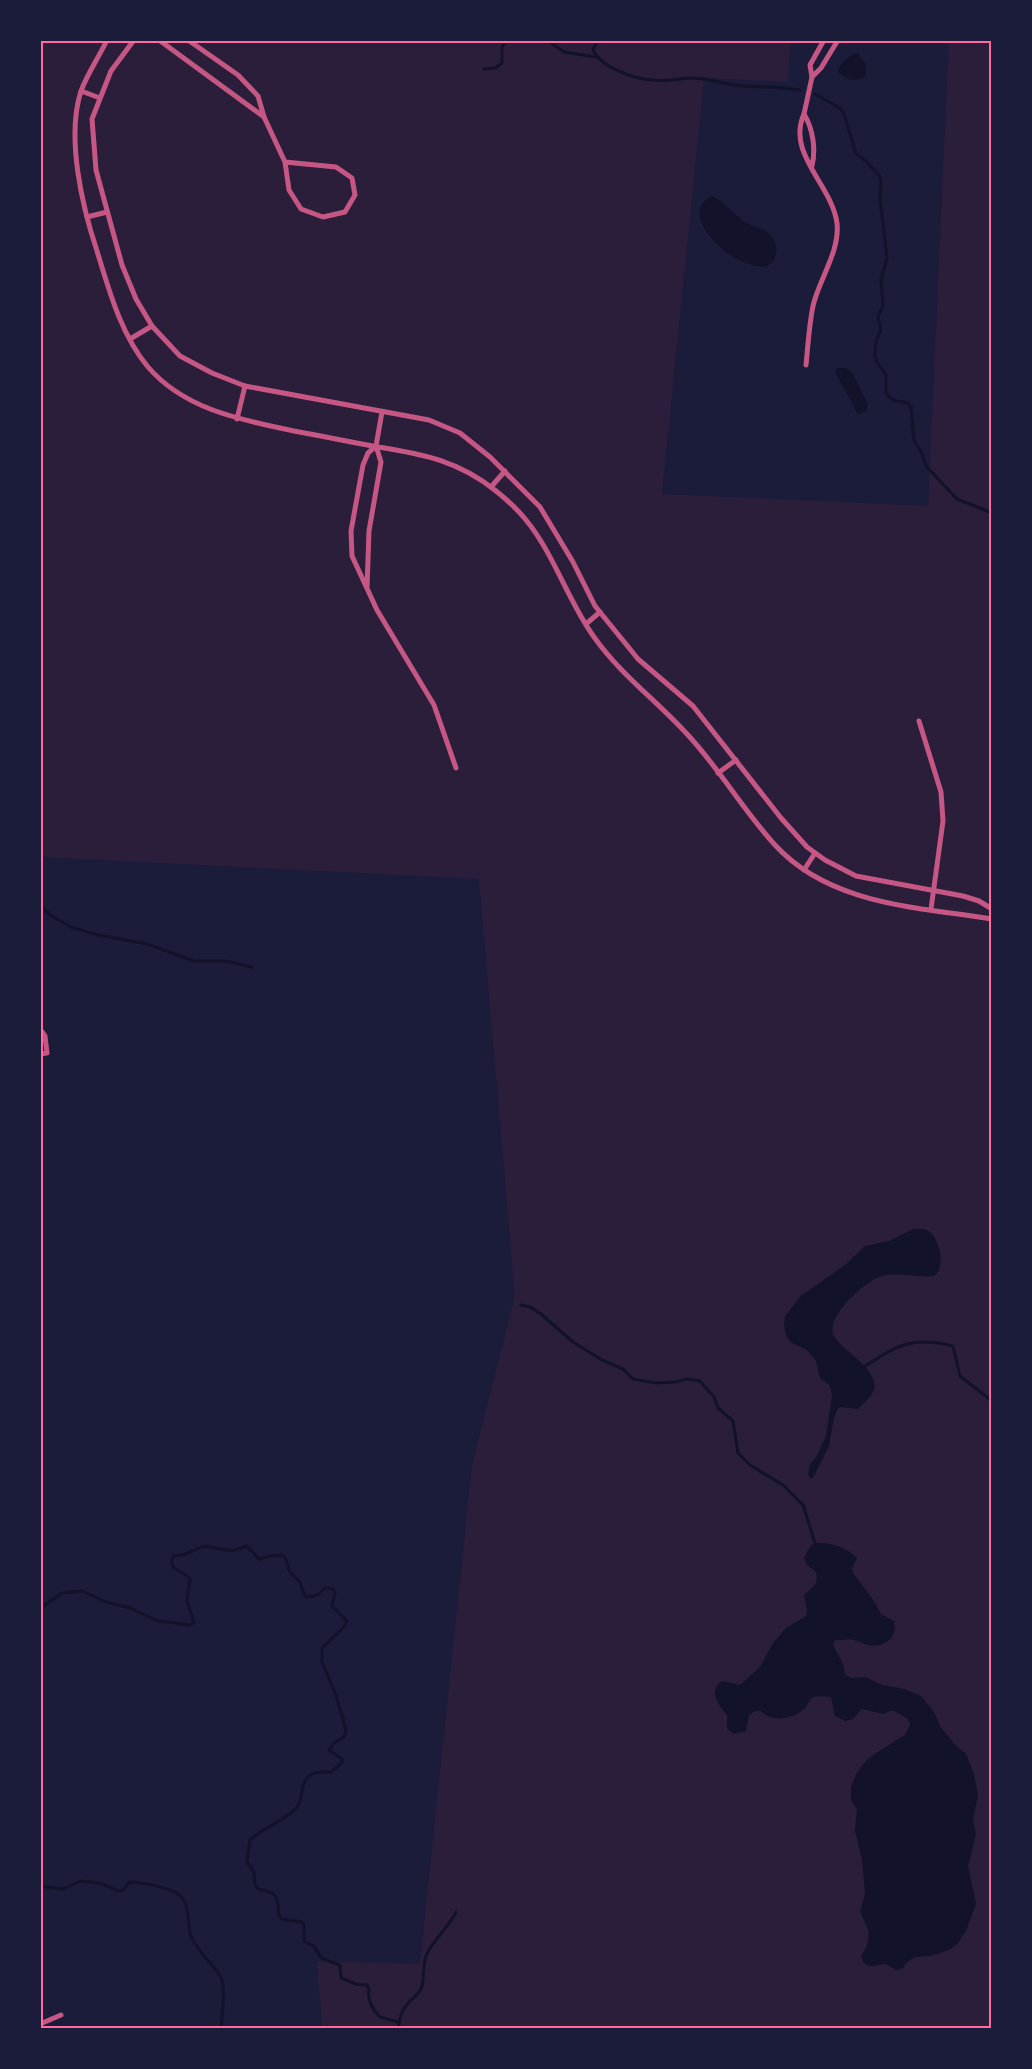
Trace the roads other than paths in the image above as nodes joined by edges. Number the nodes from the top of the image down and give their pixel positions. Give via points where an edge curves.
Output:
1 (107, 40) edge
2 (134, 40) edge
3 (159, 40) edge
4 (188, 40) edge
5 (824, 40) edge
6 (838, 40) edge
7 (812, 77) junction
8 (81, 91) junction
9 (100, 98) junction
10 (804, 114) junction
11 (264, 117) junction
12 (285, 162) junction
13 (812, 166) junction
14 (107, 212) junction
15 (87, 217) junction
16 (152, 326) junction
17 (130, 339) junction
18 (806, 365) dead end
19 (245, 386) junction
20 (382, 412) junction
21 (237, 419) junction
22 (376, 446) junction
23 (505, 471) junction
24 (491, 487) junction
25 (367, 588) junction
26 (600, 612) junction
27 (586, 624) junction
28 (919, 722) dead end
29 (736, 760) junction
30 (456, 768) dead end
31 (718, 773) junction
32 (815, 853) junction
33 (804, 870) junction
34 (934, 891) junction
35 (931, 909) junction
36 (992, 909) edge
37 (992, 919) edge
38 (40, 1029) edge
39 (40, 1054) edge
40 (61, 2015) dead end
41 (40, 2024) edge

1 - 8 street
2 - 9 street via 111,71
3 - 11 street
4 - 11 street via 238,75 258,96
5 - 7 street via 810,65
6 - 7 street
7 - 10 street
8 - 9 street
8 - 15 street via 75,131 77,170
9 - 14 street via 92,119 96,170
10 - 13 street via 810,124 815,154
10 - 13 street via 799,124 804,156
11 - 12 street
12 - 12 street via 290,190 301,209 323,217 345,212 355,195 352,178 336,167
13 - 18 street via 837,223 831,258 813,307
14 - 15 street
14 - 16 street via 122,265
15 - 17 street via 112,299
16 - 17 street
16 - 19 street via 180,356
17 - 21 street via 147,367 173,391
19 - 20 street
19 - 21 street
20 - 22 street
20 - 23 street via 451,428
21 - 22 street
22 - 24 street via 447,462
22 - 25 street via 381,462 369,531
22 - 25 street via 364,458 351,531 352,556
23 - 24 street
23 - 26 street via 540,507
24 - 27 street via 527,520
25 - 30 street via 434,705
26 - 27 street
26 - 29 street via 638,659 693,706
27 - 31 street via 622,671 689,735
28 - 34 street via 941,792 943,821
29 - 31 street
29 - 32 street via 793,832
31 - 33 street via 775,845
32 - 33 street
32 - 34 street via 856,876
33 - 35 street via 854,895
34 - 35 street
34 - 36 street via 971,898
35 - 37 street
38 - 39 street via 48,1053
40 - 41 street

